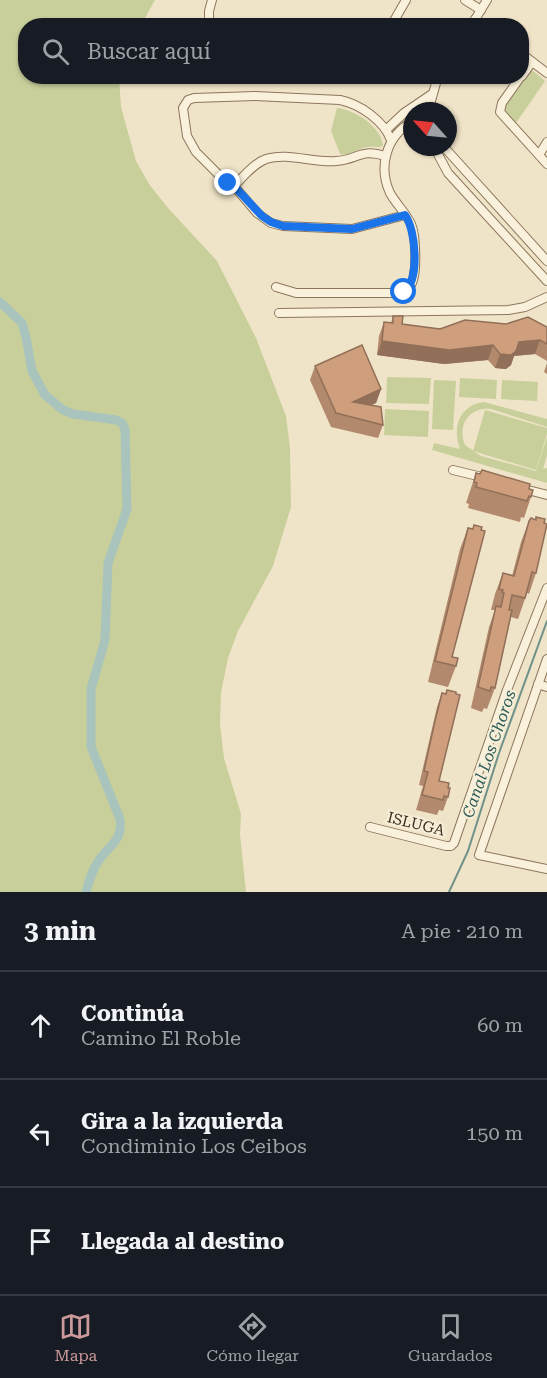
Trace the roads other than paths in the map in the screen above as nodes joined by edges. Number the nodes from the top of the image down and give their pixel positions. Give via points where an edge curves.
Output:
1 (212, 0) edge
2 (406, 0) edge
3 (465, 0) edge
4 (487, 0) edge
5 (481, 10) junction
6 (209, 18) edge
7 (396, 18) edge
8 (476, 18) edge
9 (529, 60) edge
10 (532, 62) junction
11 (529, 66) edge
12 (547, 73) edge
13 (435, 84) edge
14 (515, 84) edge
15 (432, 94) junction
16 (431, 102) edge
17 (387, 129) junction
18 (403, 130) edge
19 (391, 140) junction
20 (547, 142) edge
21 (539, 155) junction
22 (385, 156) junction
23 (438, 156) edge
24 (453, 158) joint
25 (547, 164) edge
26 (443, 165) junction
27 (234, 186) junction
28 (405, 215) junction
29 (547, 261) edge
30 (547, 281) edge
31 (276, 287) dead end
32 (547, 297) edge
33 (279, 313) dead end
34 (453, 470) dead end
35 (494, 480) edge
36 (515, 486) edge
37 (547, 495) edge
38 (547, 588) edge
39 (547, 659) edge
40 (544, 674) edge
41 (542, 685) edge
42 (370, 827) dead end
43 (547, 869) edge

1 - 6 street
2 - 7 street
3 - 5 street
4 - 5 street
5 - 8 street
9 - 10 street
10 - 11 street
10 - 12 street
13 - 15 street
14 - 21 street via 500,112
15 - 16 street
15 - 17 street
17 - 19 street
17 - 27 street via 362,109 340,100 255,96 188,100 182,111 192,146
18 - 19 street
19 - 22 street
20 - 21 street
21 - 25 street
22 - 27 street via 369,152 336,161 269,158
22 - 28 street via 391,194
23 - 26 street
24 - 26 street via 450,164
24 - 29 street
26 - 30 street
27 - 28 street via 262,216 283,226 352,229
28 - 31 street via 414,242 413,280 404,292 296,292
32 - 33 street via 508,310
34 - 35 street
36 - 37 street
38 - 42 street, ISLUGA via 454,843 446,846
39 - 40 street
40 - 41 street
41 - 43 street via 479,855

